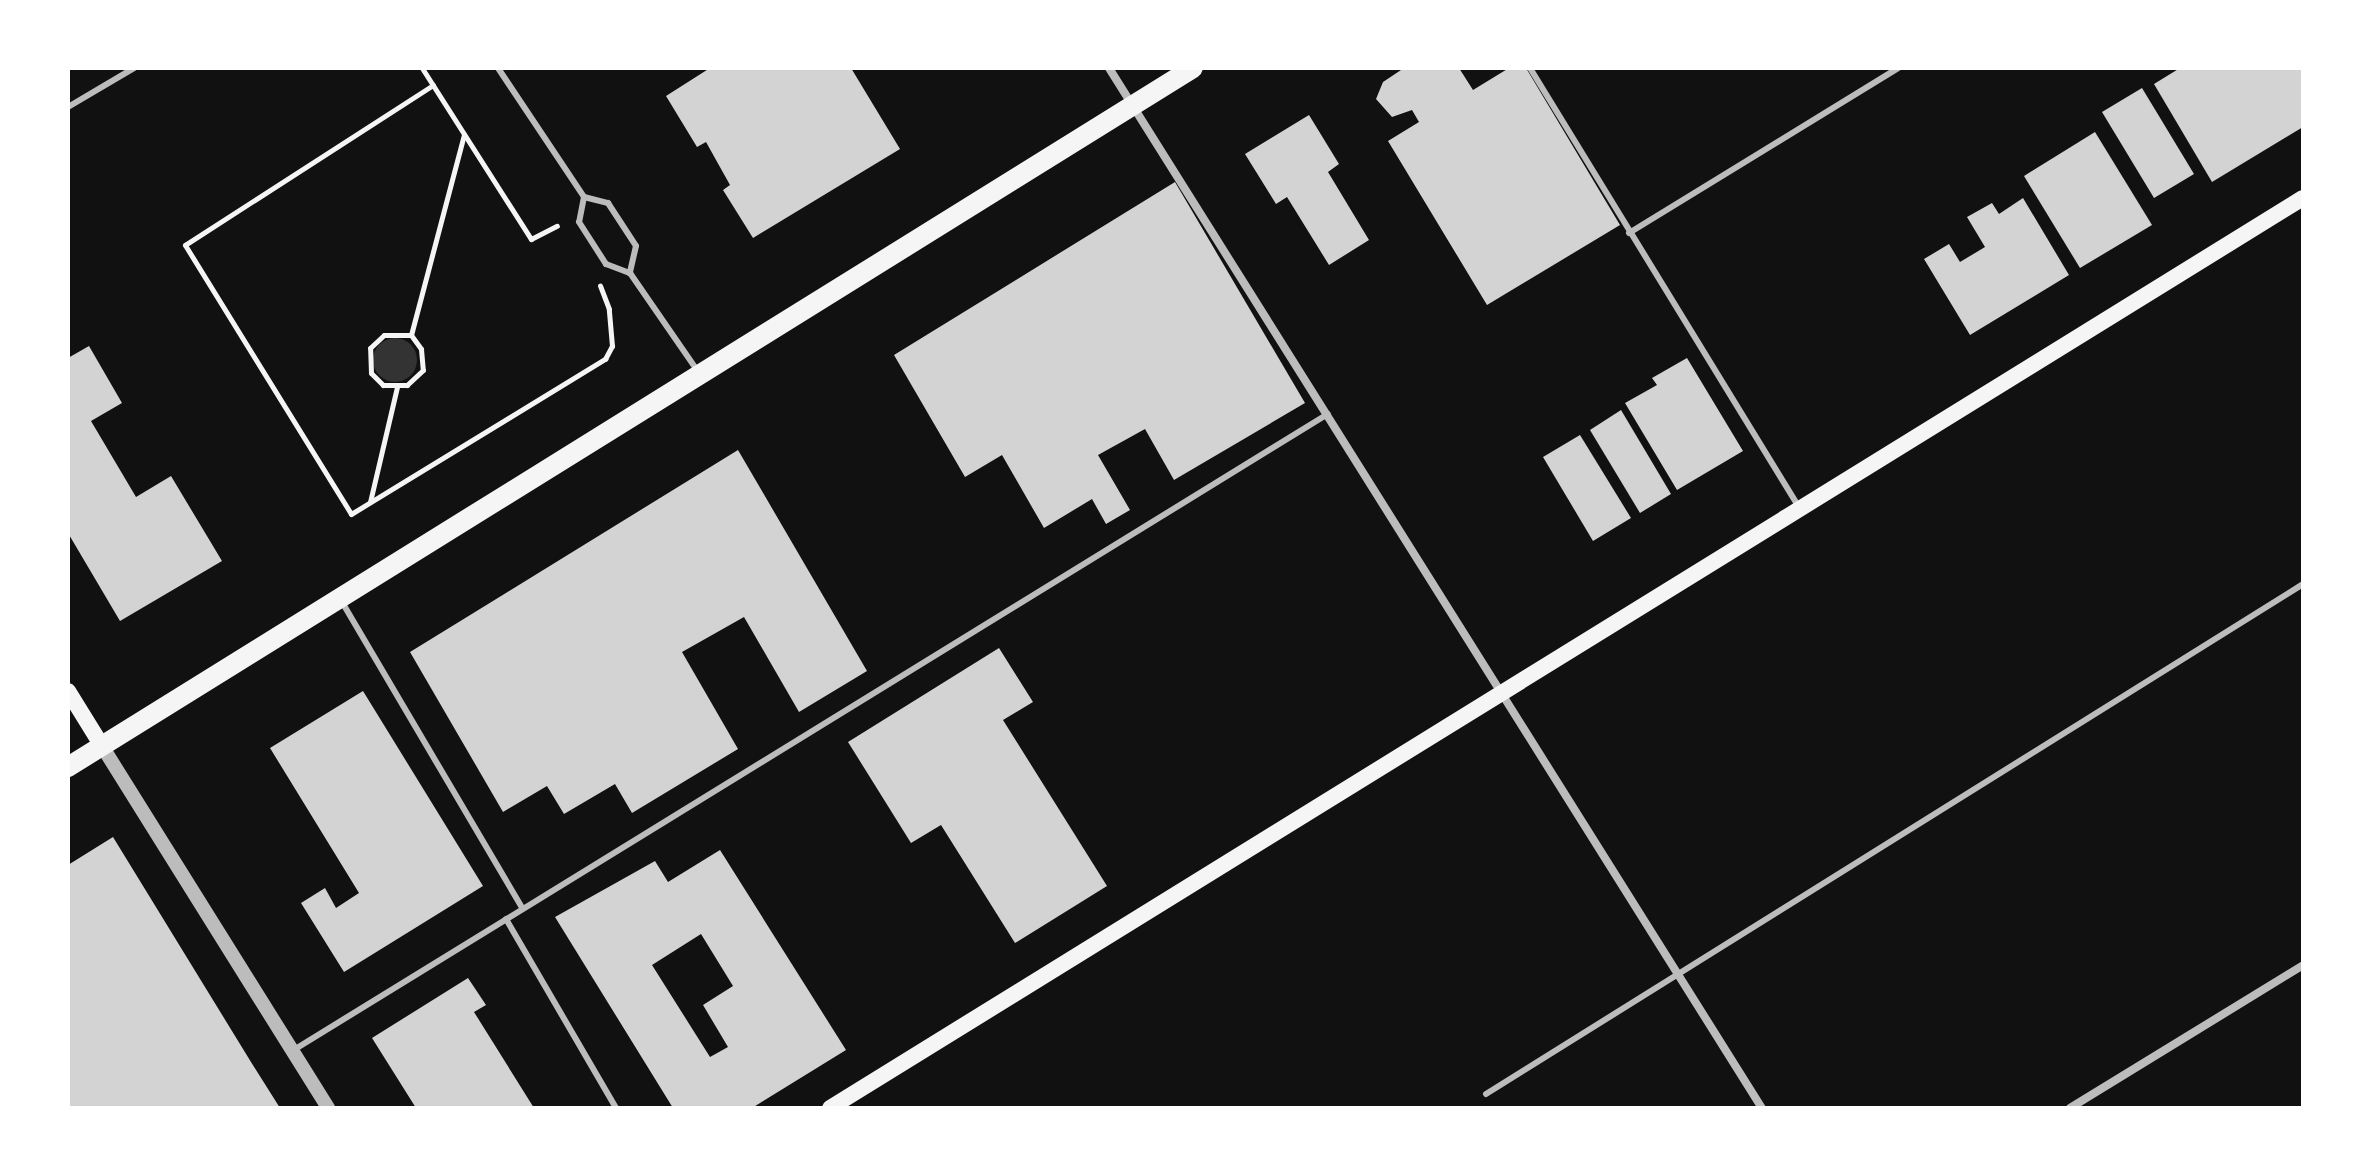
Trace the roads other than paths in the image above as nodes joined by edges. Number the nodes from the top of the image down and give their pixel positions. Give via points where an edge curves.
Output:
1 (134, 68) edge
2 (498, 68) edge
3 (1109, 68) edge
4 (1193, 68) edge
5 (1530, 68) edge
6 (1898, 68) edge
7 (1132, 106) junction
8 (68, 107) edge
9 (584, 197) junction
10 (2303, 198) edge
11 (1629, 233) junction
12 (630, 273) junction
13 (701, 376) junction
14 (1328, 414) junction
15 (1801, 511) junction
16 (2303, 584) edge
17 (341, 601) junction
18 (68, 691) edge
19 (1503, 694) junction
20 (102, 746) junction
21 (68, 767) edge
22 (523, 909) junction
23 (506, 919) junction
24 (2303, 965) edge
25 (1678, 971) junction
26 (292, 1051) junction
27 (1486, 1094) dead end
28 (328, 1108) edge
29 (616, 1108) edge
30 (830, 1108) edge
31 (1762, 1108) edge
32 (2070, 1108) edge

1 - 8 lane
2 - 9 lane
3 - 7 street
4 - 7 main road
5 - 11 lane
6 - 11 lane
7 - 13 main road
7 - 14 street
9 - 12 lane via 579,222 606,264
9 - 12 lane via 608,203 636,246
10 - 15 main road
11 - 15 lane
12 - 13 lane
13 - 17 main road
14 - 19 street
14 - 22 lane
15 - 19 main road
16 - 25 lane
17 - 20 main road
17 - 22 lane
18 - 20 main road
19 - 25 street
19 - 30 main road
20 - 21 main road
20 - 26 street
22 - 23 lane
23 - 26 lane
23 - 29 lane
24 - 32 street
25 - 27 lane
25 - 31 street
26 - 28 street

